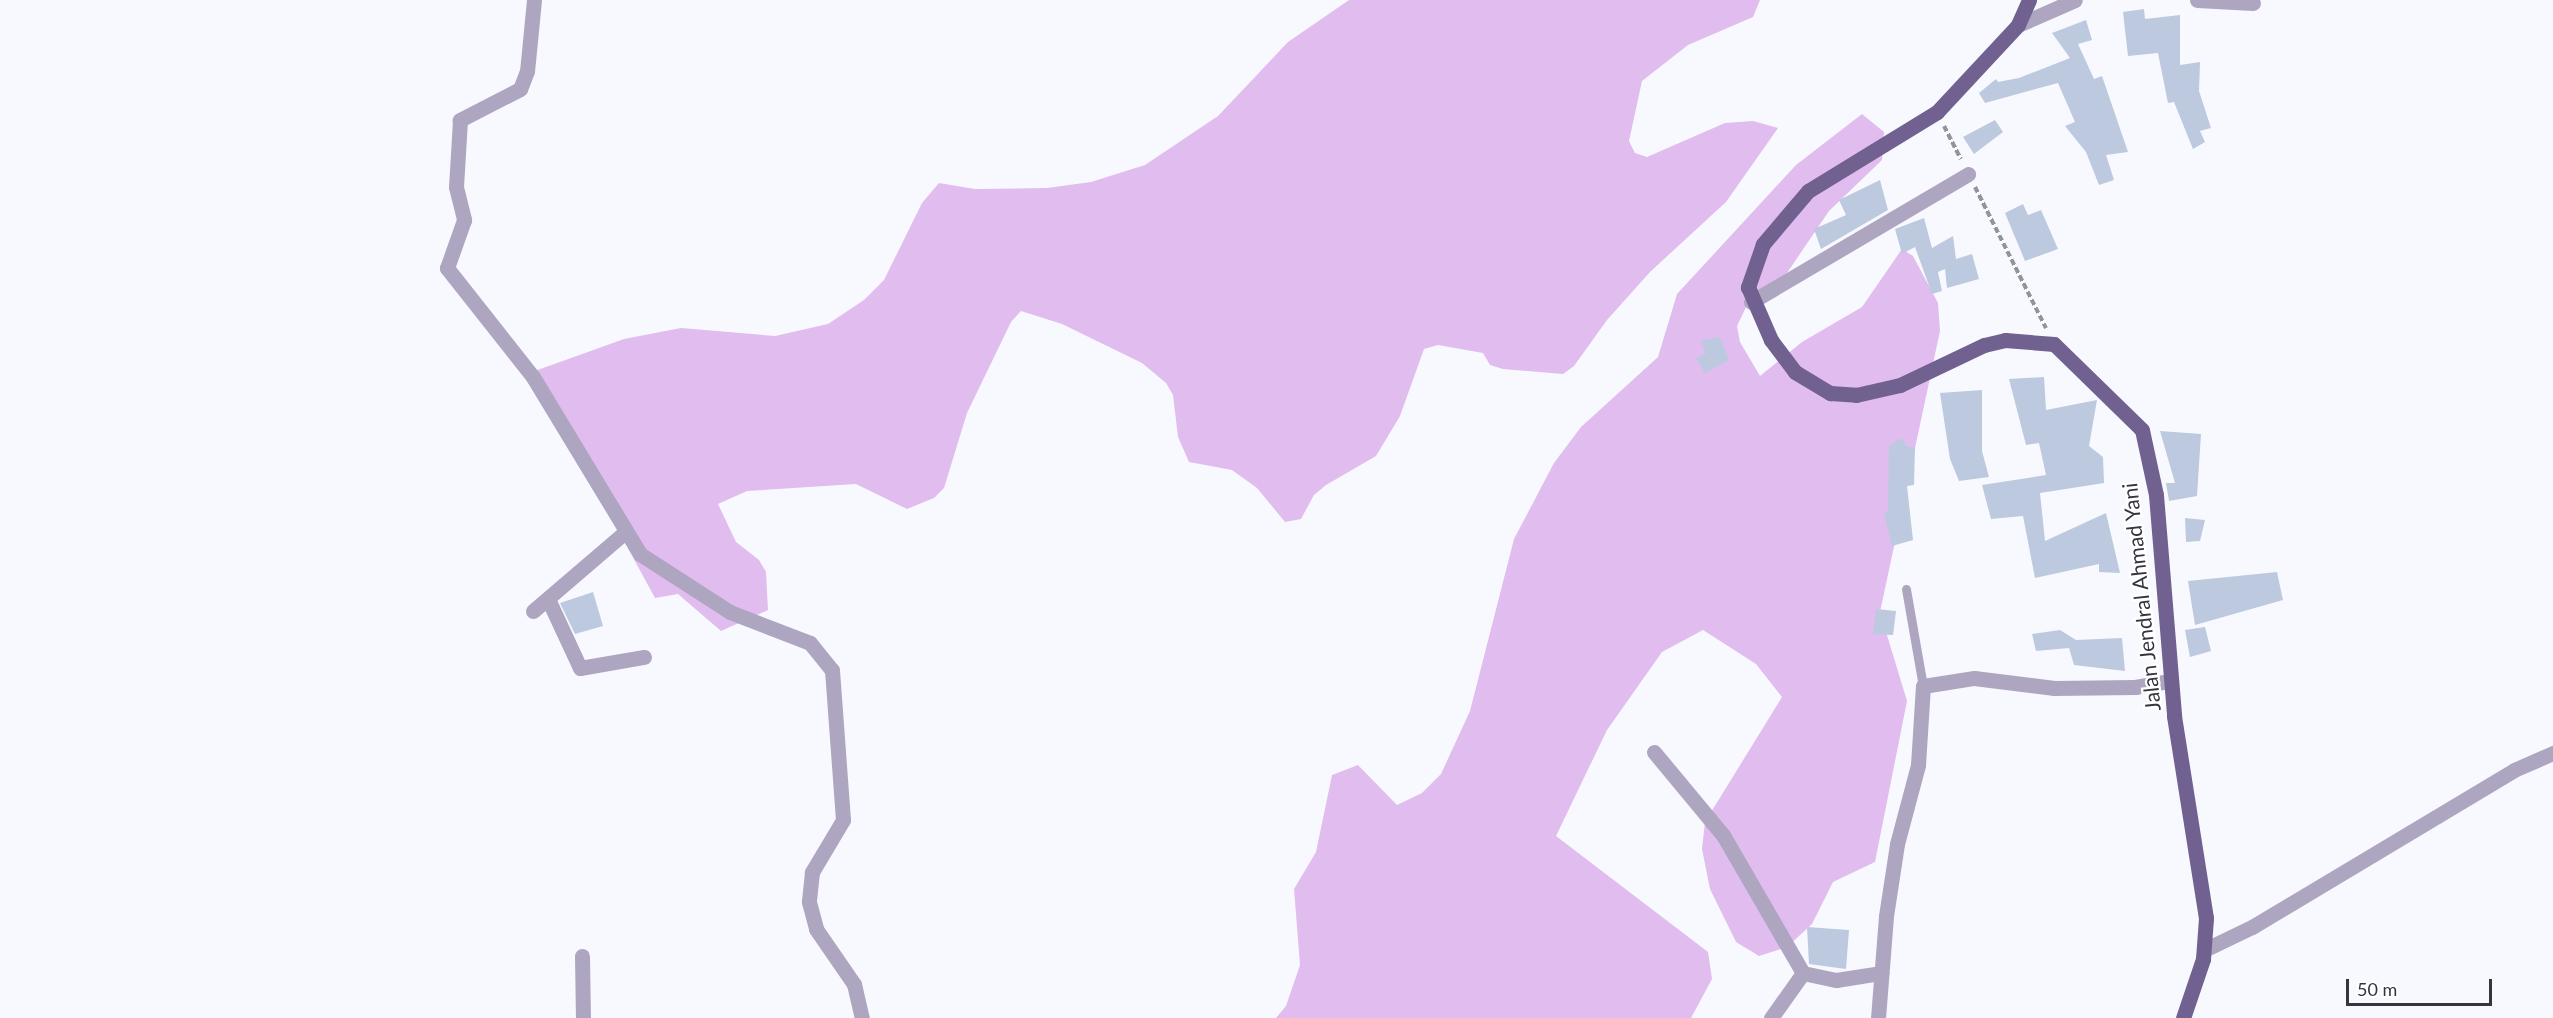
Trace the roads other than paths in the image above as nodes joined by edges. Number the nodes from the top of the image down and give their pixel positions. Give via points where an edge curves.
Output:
1 (534, 0) edge
2 (2029, 0) edge
3 (2075, 0) edge
4 (2198, 0) edge
5 (2253, 3) dead end
6 (2018, 25) junction
7 (1968, 174) road end
8 (1751, 302) junction
9 (624, 533) junction
10 (1906, 589) dead end
11 (548, 599) junction
12 (533, 611) dead end
13 (644, 657) dead end
14 (2169, 681) junction
15 (1923, 686) junction
16 (1654, 752) dead end
17 (2553, 753) edge
18 (2204, 950) junction
19 (582, 956) dead end
20 (1881, 973) junction
21 (1803, 974) junction
22 (583, 1018) edge
23 (862, 1018) edge
24 (1771, 1018) edge
25 (1878, 1018) edge
26 (2184, 1018) edge

1 - 9 street via 527,71 520,89 460,120 456,187 465,220 447,268 533,377
2 - 6 main road
3 - 6 street
4 - 5 street
6 - 8 main road via 1937,112 1808,192 1763,244 1748,287
7 - 8 street
8 - 14 main road, Jalan Jendral Ahmad Yani via 1795,372 1830,393 1856,395 1900,385 1984,345 2005,340 2054,344 2142,430 2156,495
9 - 11 street
9 - 23 street via 656,569 730,612 810,643 832,670 843,820 812,872 809,902 816,929 854,984
10 - 15 lane
11 - 12 street
11 - 13 street via 580,668
14 - 15 street via 2135,687 2054,688 1974,678
14 - 18 main road, Jalan Jendral Ahmad Yani via 2206,918
15 - 20 street via 1918,765 1897,844
16 - 21 street via 1723,834
17 - 18 street via 2514,770 2252,927
18 - 26 main road, Jalan Jendral Ahmad Yani
19 - 22 street
20 - 21 street via 1836,980
20 - 25 street
21 - 24 street

